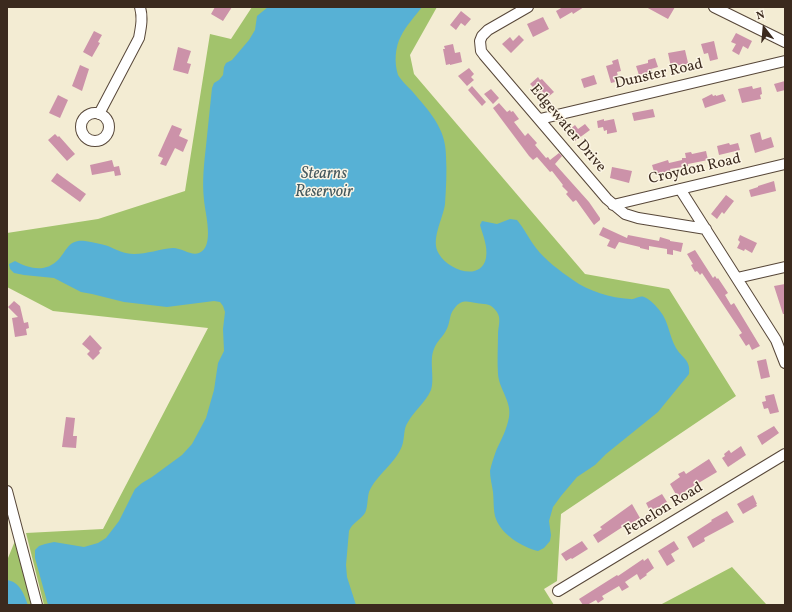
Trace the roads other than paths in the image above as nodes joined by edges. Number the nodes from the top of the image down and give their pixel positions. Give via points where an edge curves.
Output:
1 (140, 7) edge
2 (528, 7) edge
3 (714, 7) edge
4 (785, 42) edge
5 (785, 61) edge
6 (100, 114) dead end
7 (540, 119) junction
8 (785, 164) edge
9 (680, 189) junction
10 (613, 205) junction
11 (706, 229) junction
12 (785, 267) edge
13 (737, 278) junction
14 (785, 363) edge
15 (785, 454) edge
16 (7, 491) edge
17 (558, 591) dead end
18 (37, 605) edge

1 - 6 street via 142,14 138,38
2 - 7 street, Edgewater Drive via 488,30 482,36 480,45 484,55
3 - 4 street
5 - 7 street, Dunster Road
7 - 10 street, Edgewater Drive
8 - 9 street, Croydon Road
9 - 10 street, Croydon Road
9 - 11 street
10 - 11 street, Edgewater Drive via 625,214 638,218
11 - 13 street
12 - 13 street
13 - 14 street via 776,340
15 - 17 street, Fenelon Road
16 - 18 street

